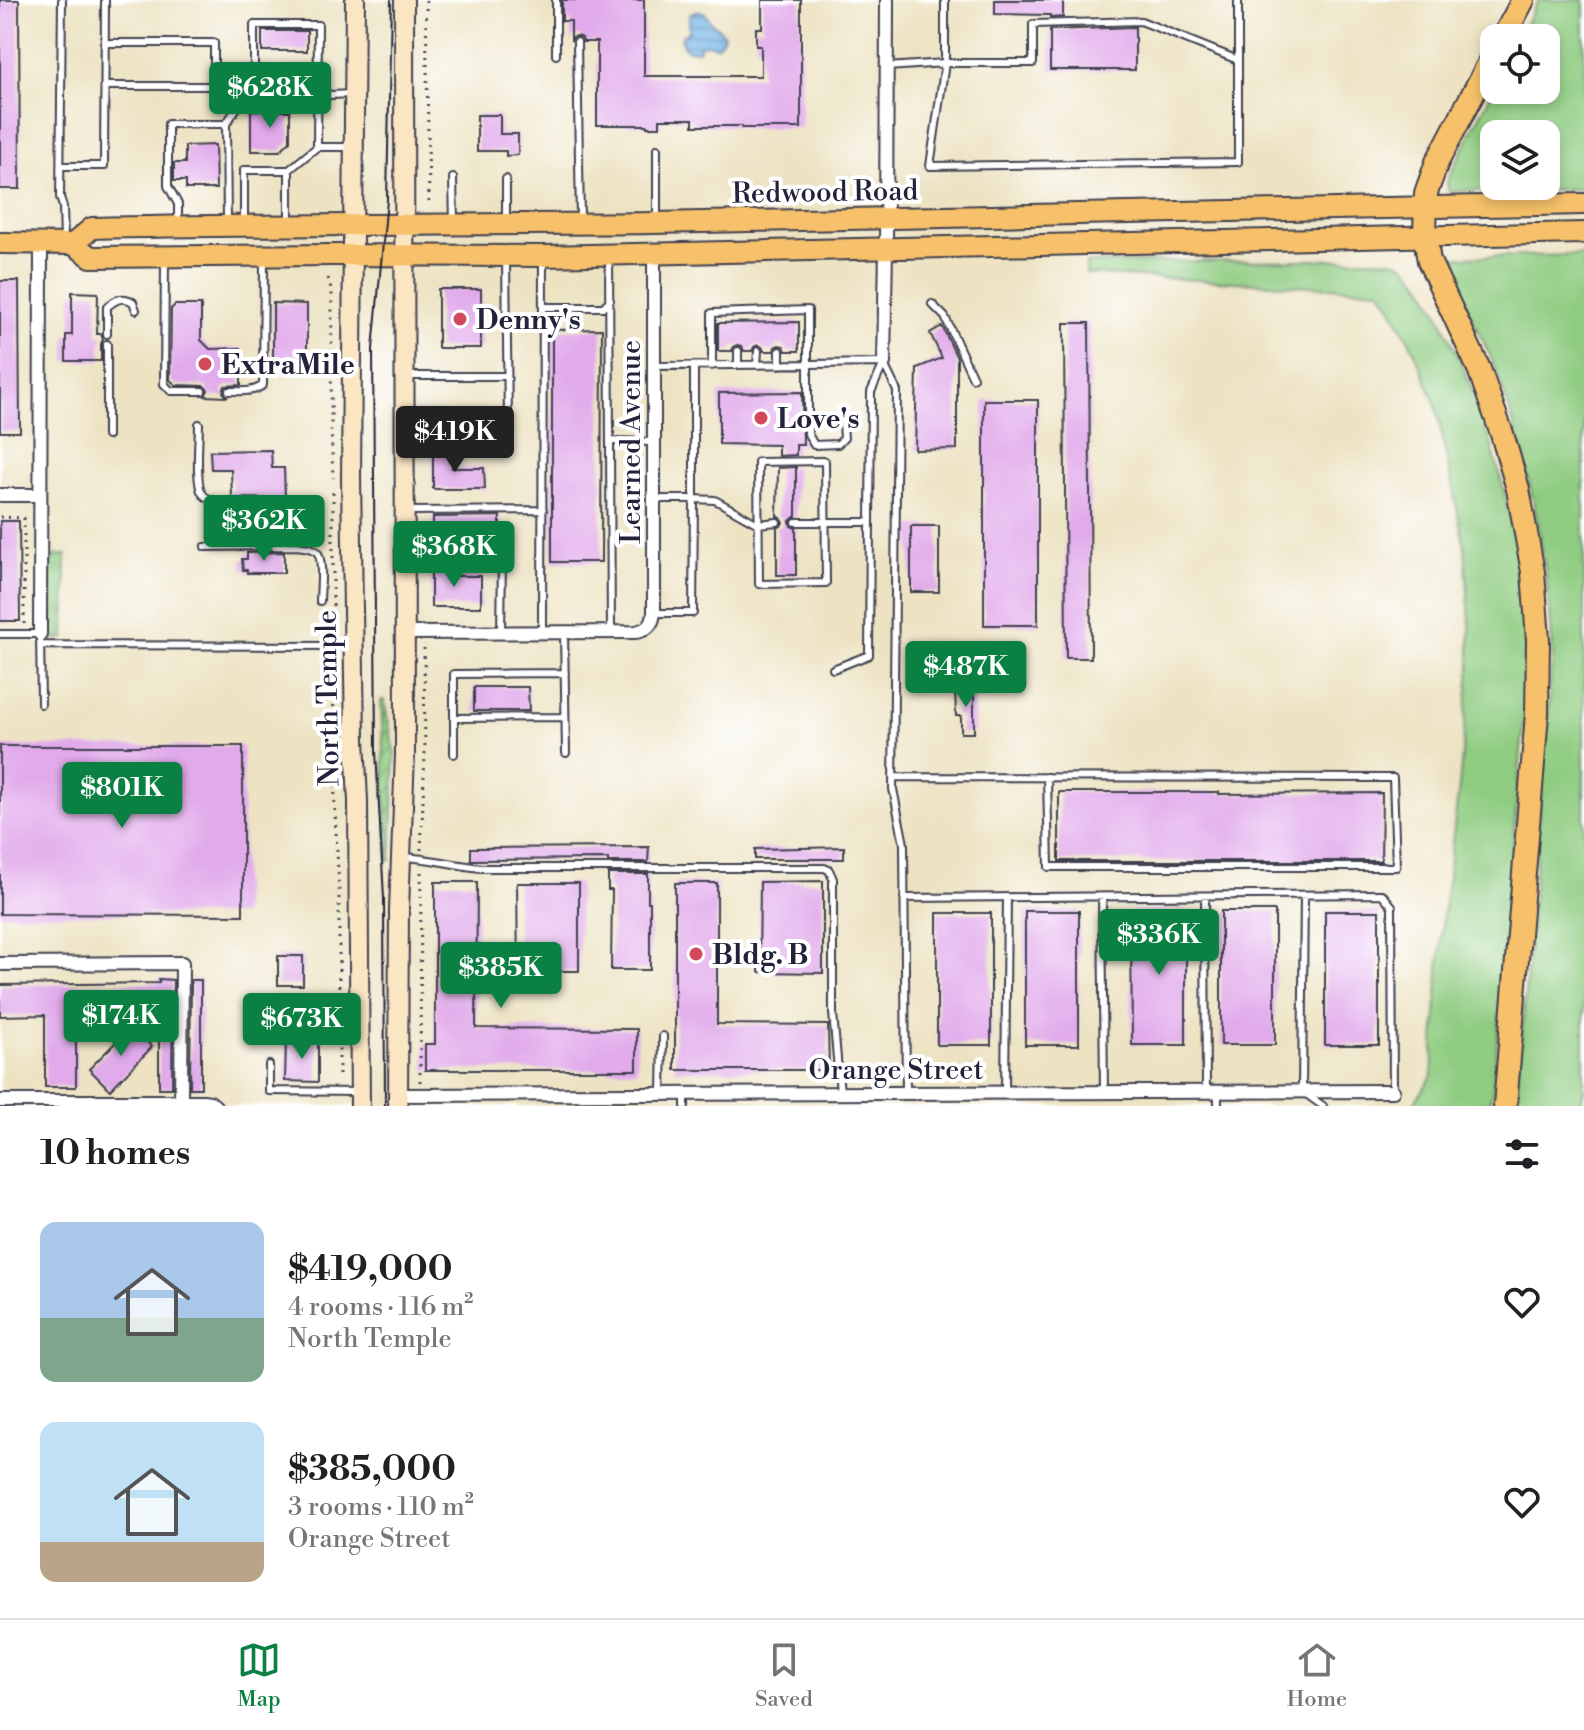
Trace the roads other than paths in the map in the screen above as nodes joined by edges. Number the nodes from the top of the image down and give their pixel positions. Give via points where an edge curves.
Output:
1 (62, 0) edge
2 (105, 0) edge
3 (355, 0) edge
4 (404, 0) edge
5 (556, 0) edge
6 (887, 0) edge
7 (945, 0) edge
8 (1238, 0) edge
9 (1523, 0) edge
10 (1510, 24) edge
11 (577, 42) dead end
12 (104, 43) junction
13 (556, 55) dead end
14 (1238, 60) junction
15 (945, 63) junction
16 (887, 67) junction
17 (1480, 81) edge
18 (254, 83) junction
19 (104, 86) junction
20 (318, 89) junction
21 (355, 94) junction
22 (226, 124) junction
23 (317, 147) junction
24 (354, 147) junction
25 (657, 149) dead end
26 (61, 166) junction
27 (289, 170) junction
28 (453, 178) dead end
29 (506, 179) dead end
30 (1584, 204) edge
31 (1425, 207) junction
32 (886, 218) junction
33 (657, 222) junction
34 (580, 223) junction
35 (506, 224) junction
36 (236, 225) junction
37 (289, 225) junction
38 (403, 225) junction
39 (454, 225) junction
40 (178, 226) junction
41 (354, 226) junction
42 (1584, 233) edge
43 (1425, 237) junction
44 (0, 243) edge
45 (41, 244) junction
46 (69, 244) junction
47 (886, 248) junction
48 (654, 254) junction
49 (165, 255) junction
50 (264, 255) junction
51 (353, 255) junction
52 (609, 255) junction
53 (403, 256) junction
54 (506, 256) junction
55 (543, 256) junction
56 (610, 300) junction
57 (932, 304) dead end
58 (544, 307) junction
59 (136, 310) dead end
60 (758, 311) junction
61 (780, 311) junction
62 (738, 312) junction
63 (738, 322) dead end
64 (757, 322) dead end
65 (780, 322) dead end
66 (107, 334) dead end
67 (107, 344) dead end
68 (738, 351) dead end
69 (758, 351) dead end
70 (780, 351) dead end
71 (884, 363) junction
72 (807, 364) junction
73 (738, 365) junction
74 (757, 365) junction
75 (780, 365) junction
76 (654, 366) junction
77 (694, 366) junction
78 (712, 366) junction
79 (404, 376) junction
80 (507, 376) junction
81 (973, 378) dead end
82 (202, 391) dead end
83 (229, 391) dead end
84 (404, 421) junction
85 (843, 423) dead end
86 (199, 424) dead end
87 (107, 436) dead end
88 (611, 441) junction
89 (654, 442) junction
90 (0, 495) edge
91 (40, 495) junction
92 (654, 499) junction
93 (694, 499) junction
94 (305, 504) dead end
95 (543, 510) junction
96 (405, 511) junction
97 (777, 522) dead end
98 (796, 522) dead end
99 (825, 522) junction
100 (870, 522) junction
101 (758, 524) junction
102 (205, 547) dead end
103 (405, 557) junction
104 (320, 601) dead end
105 (654, 613) junction
106 (405, 633) junction
107 (501, 633) junction
108 (542, 633) junction
109 (564, 633) junction
110 (611, 633) junction
111 (0, 634) edge
112 (40, 640) junction
113 (353, 646) junction
114 (833, 669) dead end
115 (565, 673) junction
116 (41, 704) dead end
117 (565, 717) junction
118 (454, 718) junction
119 (566, 753) dead end
120 (454, 754) dead end
121 (893, 777) junction
122 (1047, 777) junction
123 (401, 857) junction
124 (1304, 895) junction
125 (1205, 896) junction
126 (1007, 897) junction
127 (1102, 897) junction
128 (904, 898) junction
129 (0, 964) edge
130 (663, 1036) dead end
131 (269, 1065) dead end
132 (1302, 1091) junction
133 (1393, 1091) joint
134 (1005, 1092) junction
135 (1104, 1092) junction
136 (1212, 1092) junction
137 (840, 1093) junction
138 (906, 1093) junction
139 (662, 1094) junction
140 (360, 1099) edge
141 (398, 1100) edge
142 (685, 1100) edge
143 (0, 1101) edge
144 (181, 1101) junction
145 (215, 1106) edge
146 (1218, 1106) edge
147 (1323, 1106) edge
148 (1505, 1106) edge

1 - 26 lane
2 - 12 lane
3 - 21 main road, North Temple
4 - 38 main road
5 - 13 lane
6 - 16 street
7 - 15 lane
8 - 14 lane
9 - 10 highway
11 - 34 lane
12 - 19 lane
12 - 19 lane via 214,43 214,86
14 - 15 lane via 1141,21 1033,24 1033,63
14 - 15 lane via 1238,162 930,166
15 - 16 lane
16 - 32 street
17 - 31 highway via 1437,162
18 - 20 lane via 305,83
18 - 20 lane via 254,25 318,25
18 - 22 lane
19 - 26 lane via 104,166
20 - 21 lane via 330,95
20 - 23 lane
21 - 24 main road, North Temple
22 - 36 lane
22 - 40 lane via 168,124 168,186 178,204
23 - 24 lane
23 - 27 lane
24 - 41 main road, North Temple
25 - 33 lane
26 - 46 lane via 60,197
27 - 36 lane via 244,170
27 - 37 lane
28 - 39 lane
29 - 35 lane
30 - 31 main road, Redwood Road
31 - 32 main road, Redwood Road
31 - 43 highway
32 - 33 main road, Redwood Road
32 - 47 street
33 - 34 main road, Redwood Road
34 - 35 main road, Redwood Road
35 - 39 main road, Redwood Road
36 - 37 main road, Redwood Road
36 - 40 main road, Redwood Road
37 - 41 main road, Redwood Road
38 - 39 main road, Redwood Road
38 - 41 main road, Redwood Road
38 - 53 main road
40 - 46 main road, Redwood Road via 92,228
41 - 51 main road, North Temple
42 - 43 main road, Redwood Road
43 - 47 main road, Redwood Road
43 - 148 highway via 1429,261 1479,369 1502,434 1533,572 1537,714
44 - 45 main road, Redwood Road
45 - 46 main road, Redwood Road
45 - 91 street
46 - 49 main road, Redwood Road via 91,257
47 - 48 main road, Redwood Road
47 - 71 street
48 - 52 main road, Redwood Road
48 - 76 street, Learned Avenue
49 - 50 main road, Redwood Road
49 - 82 lane via 164,384 171,391
50 - 51 main road, Redwood Road
50 - 83 lane via 263,385
51 - 53 main road, Redwood Road
51 - 113 main road, North Temple
52 - 55 main road, Redwood Road
52 - 56 lane
53 - 54 main road, Redwood Road
53 - 79 main road
54 - 55 main road, Redwood Road
54 - 80 lane
55 - 58 lane
56 - 58 lane via 603,307
56 - 88 lane
57 - 81 lane via 945,317
58 - 95 lane
59 - 66 lane via 127,298 107,307
60 - 61 lane
60 - 62 lane
60 - 64 lane
61 - 65 lane
61 - 72 lane via 808,310
62 - 63 lane
62 - 78 lane via 712,313
67 - 87 lane
68 - 73 lane
69 - 74 lane
70 - 75 lane
71 - 72 lane
71 - 100 lane via 871,392
71 - 121 lane via 897,391
72 - 75 lane
72 - 85 lane via 808,434 814,445 838,444 844,438
73 - 74 lane
73 - 78 lane
74 - 75 lane
76 - 77 lane
76 - 89 street, Learned Avenue
77 - 78 lane
77 - 93 lane
79 - 80 lane
79 - 84 main road
80 - 84 lane via 508,421
84 - 96 main road
86 - 94 lane via 199,484 204,497 224,504
88 - 89 lane
88 - 110 lane
89 - 92 street, Learned Avenue
90 - 91 street
91 - 112 street
92 - 93 lane
92 - 105 street, Learned Avenue
93 - 101 lane via 715,500
93 - 105 lane via 693,613
95 - 96 lane
95 - 108 lane
96 - 103 main road
97 - 101 lane
98 - 99 lane
99 - 100 lane
99 - 101 lane via 826,583 759,584
99 - 101 lane via 825,461 758,462
100 - 114 lane via 869,655
102 - 104 lane via 297,546 317,551
103 - 106 main road
103 - 107 lane via 502,558
105 - 110 street, Learned Avenue via 647,629
106 - 107 street
106 - 123 main road
107 - 108 street
108 - 109 street
109 - 110 street
109 - 115 lane
111 - 112 lane
112 - 113 lane
112 - 116 lane
113 - 140 main road, North Temple
115 - 117 lane
115 - 118 lane via 454,674
117 - 118 lane
117 - 119 lane
118 - 120 lane
121 - 122 lane
121 - 128 lane via 904,844
122 - 122 lane via 1393,778 1396,867 1049,867
123 - 137 lane via 481,868 829,870
123 - 141 main road
124 - 125 lane
124 - 132 lane
124 - 133 lane via 1382,894 1392,906
125 - 127 lane
125 - 136 lane
126 - 127 lane
126 - 128 lane
126 - 134 lane
127 - 135 lane
128 - 138 lane
129 - 144 street via 182,963
130 - 139 lane
131 - 140 lane via 269,1091 339,1092
132 - 133 street, Orange Street
132 - 136 street, Orange Street
132 - 147 lane
134 - 135 street, Orange Street
134 - 138 street, Orange Street
135 - 136 street, Orange Street
136 - 146 lane
137 - 138 street, Orange Street
137 - 142 street, Orange Street
139 - 141 street, Orange Street
139 - 142 street, Orange Street
143 - 144 street
144 - 145 street

